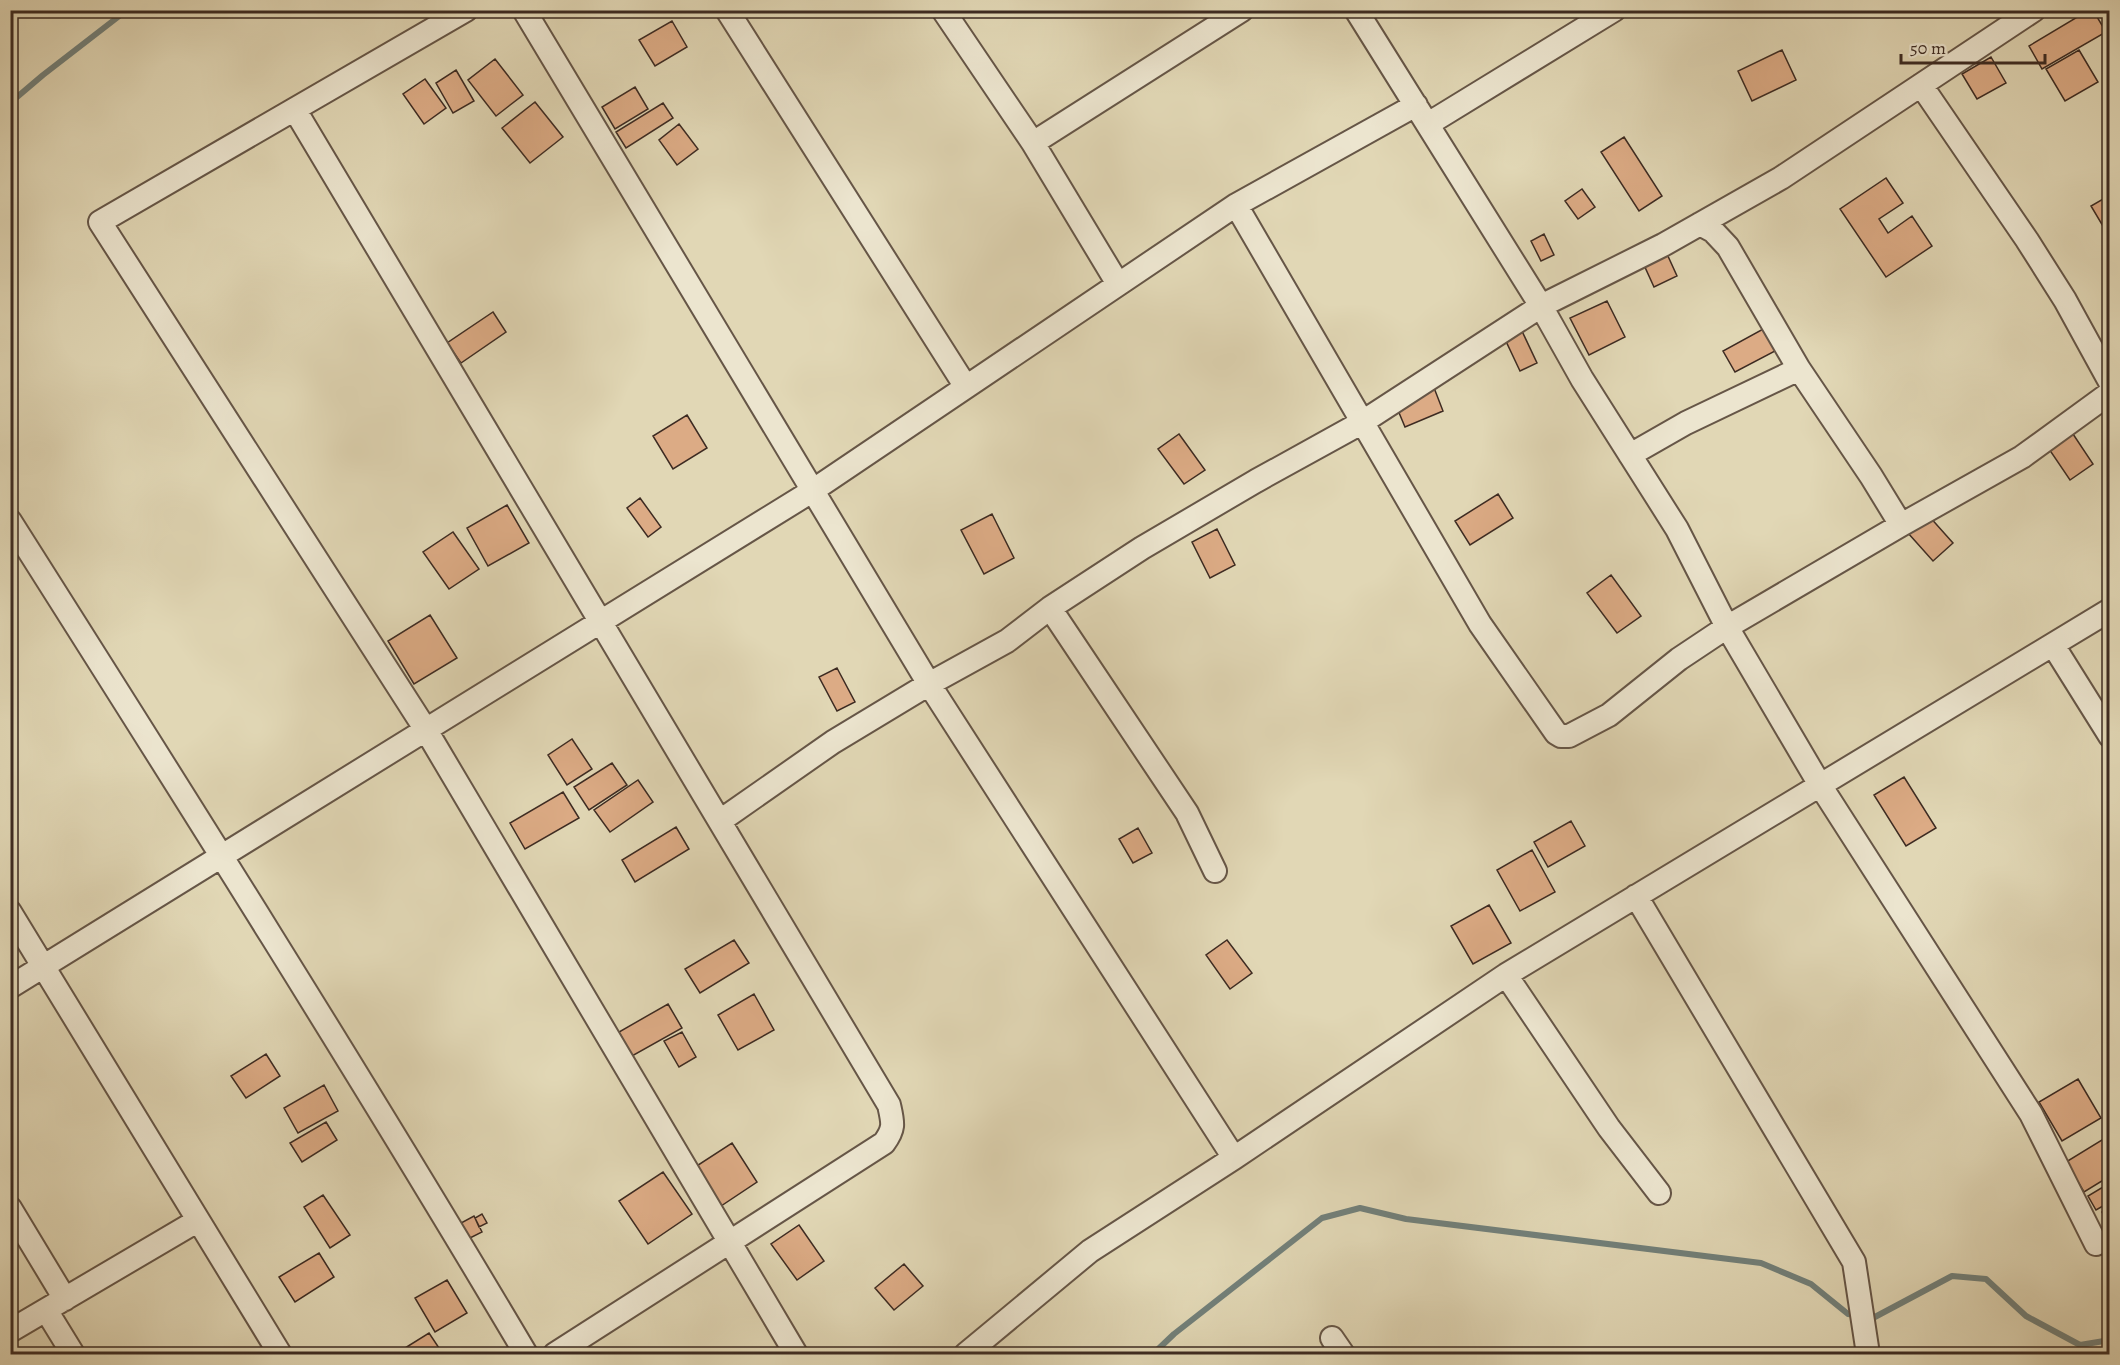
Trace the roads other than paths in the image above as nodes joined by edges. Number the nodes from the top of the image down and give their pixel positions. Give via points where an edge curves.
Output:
1 (466, 10) edge
2 (524, 10) edge
3 (727, 10) edge
4 (1242, 10) edge
5 (1356, 10) edge
6 (1614, 10) edge
7 (2034, 10) edge
8 (952, 13) edge
9 (1921, 85) junction
10 (295, 110) junction
11 (1422, 115) junction
12 (1034, 143) junction
13 (1236, 205) junction
14 (1700, 224) junction
15 (1118, 284) junction
16 (1541, 306) junction
17 (1799, 369) junction
18 (2109, 382) edge
19 (966, 387) junction
20 (2109, 393) edge
21 (1361, 423) junction
22 (1630, 455) junction
23 (812, 490) junction
24 (10, 521) edge
25 (1901, 525) junction
26 (1050, 608) junction
27 (2109, 610) edge
28 (601, 621) junction
29 (1727, 627) junction
30 (2053, 645) junction
31 (929, 684) junction
32 (426, 730) junction
33 (2109, 736) edge
34 (1820, 785) junction
35 (720, 821) junction
36 (222, 855) junction
37 (1215, 871) dead end
38 (1636, 896) junction
39 (10, 912) edge
40 (43, 966) junction
41 (1506, 975) junction
42 (10, 987) edge
43 (1234, 1158) junction
44 (1659, 1193) dead end
45 (10, 1208) edge
46 (197, 1221) junction
47 (730, 1244) junction
48 (2096, 1244) dead end
49 (56, 1305) junction
50 (10, 1330) edge
51 (73, 1354) edge
52 (280, 1354) edge
53 (526, 1354) edge
54 (555, 1354) edge
55 (796, 1354) edge
56 (966, 1354) edge
57 (1868, 1354) edge

1 - 10 street
2 - 23 street
3 - 19 street
4 - 12 street
5 - 11 street
6 - 11 street
7 - 9 street
8 - 12 street
9 - 14 street via 1781,178
9 - 18 street via 2065,300
10 - 28 street
10 - 32 street via 100,222
11 - 13 street
11 - 16 street
12 - 15 street
13 - 15 street
13 - 21 street
14 - 16 street
14 - 17 street via 1728,247
15 - 19 street
16 - 21 street
16 - 22 street
17 - 22 street via 1686,423
17 - 25 street
19 - 23 street
20 - 25 street via 2022,457
21 - 26 street via 1142,548
21 - 29 street via 1480,624 1561,736 1569,736 1609,715
22 - 29 street via 1677,529
23 - 28 street
23 - 31 street
24 - 36 street
25 - 29 street
26 - 31 street via 1007,641
26 - 37 street via 1188,813
27 - 30 street
28 - 32 street
28 - 35 street
29 - 34 street
30 - 33 street
30 - 34 street
31 - 35 street via 833,742
31 - 43 street
32 - 36 street
32 - 47 street
34 - 38 street
34 - 48 street via 2031,1114
35 - 47 street via 889,1105 892,1121 892,1132 884,1143
36 - 40 street
36 - 53 street
38 - 41 street
38 - 57 street via 1854,1262
39 - 40 street
40 - 42 street
40 - 46 street
41 - 43 street
41 - 44 street via 1609,1128
43 - 56 street via 1090,1251
45 - 49 street
46 - 49 street
46 - 52 street
47 - 54 street
47 - 55 street
49 - 50 street
49 - 51 street

